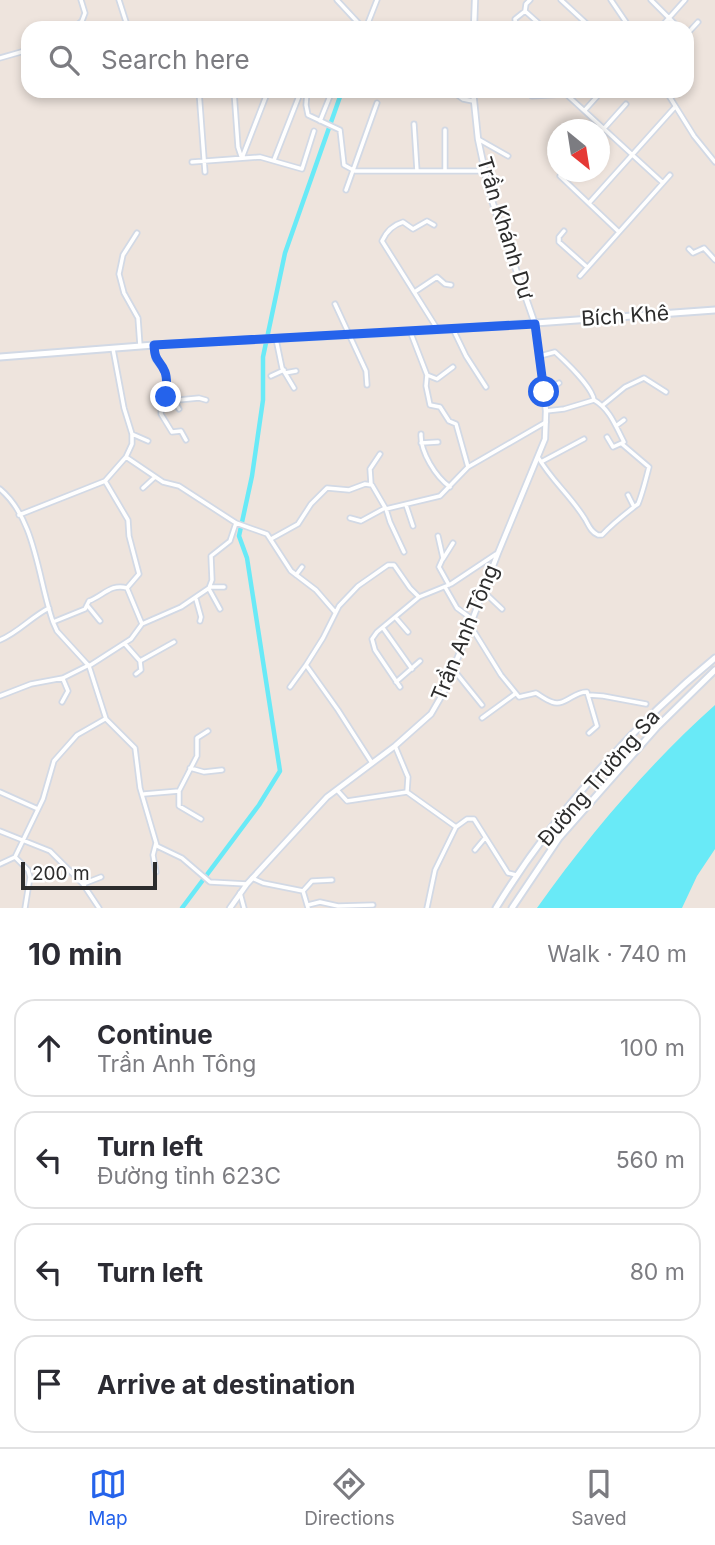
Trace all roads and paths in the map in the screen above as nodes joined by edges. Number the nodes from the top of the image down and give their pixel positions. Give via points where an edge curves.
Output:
1 (81, 0) edge
2 (119, 0) edge
3 (337, 0) edge
4 (377, 0) edge
5 (475, 0) edge
6 (530, 0) edge
7 (561, 0) edge
8 (571, 0) edge
9 (611, 0) edge
10 (651, 0) edge
11 (685, 0) edge
12 (567, 5) junction
13 (525, 11) junction
14 (670, 17) junction
15 (79, 21) edge
16 (126, 21) edge
17 (357, 21) edge
18 (367, 21) edge
19 (474, 21) edge
20 (515, 21) edge
21 (536, 21) edge
22 (584, 21) edge
23 (625, 21) edge
24 (666, 21) edge
25 (673, 21) edge
26 (698, 22) dead end
27 (694, 26) edge
28 (21, 52) edge
29 (0, 58) edge
30 (200, 98) edge
31 (234, 98) edge
32 (265, 98) edge
33 (298, 98) edge
34 (306, 98) edge
35 (329, 98) edge
36 (462, 98) edge
37 (473, 98) edge
38 (572, 98) edge
39 (596, 98) edge
40 (670, 98) edge
41 (473, 101) junction
42 (377, 103) dead end
43 (626, 104) dead end
44 (675, 107) junction
45 (584, 111) junction
46 (593, 119) edge
47 (320, 121) junction
48 (610, 122) edge
49 (414, 124) dead end
50 (445, 130) dead end
51 (314, 131) dead end
52 (610, 135) edge
53 (478, 139) junction
54 (508, 156) dead end
55 (632, 156) junction
56 (242, 158) junction
57 (274, 160) junction
58 (204, 161) junction
59 (192, 162) dead end
60 (715, 162) edge
61 (355, 171) junction
62 (417, 171) junction
63 (445, 171) junction
64 (484, 171) junction
65 (205, 172) dead end
66 (670, 175) dead end
67 (566, 182) edge
68 (663, 183) junction
69 (346, 190) dead end
70 (589, 204) junction
71 (433, 225) dead end
72 (564, 231) dead end
73 (619, 232) junction
74 (137, 233) dead end
75 (689, 249) dead end
76 (715, 260) edge
77 (587, 267) junction
78 (580, 276) dead end
79 (451, 285) dead end
80 (415, 291) junction
81 (335, 304) dead end
82 (715, 310) edge
83 (535, 324) junction
84 (453, 328) junction
85 (438, 330) junction
86 (410, 331) junction
87 (349, 335) junction
88 (276, 339) junction
89 (154, 345) junction
90 (140, 346) junction
91 (113, 349) junction
92 (540, 356) junction
93 (0, 357) edge
94 (453, 367) dead end
95 (296, 371) dead end
96 (285, 372) junction
97 (427, 375) junction
98 (271, 376) dead end
99 (559, 383) dead end
100 (367, 386) dead end
101 (486, 387) dead end
102 (294, 388) dead end
103 (544, 392) junction
104 (666, 392) dead end
105 (167, 399) junction
106 (174, 400) junction
107 (206, 400) dead end
108 (594, 400) junction
109 (603, 405) junction
110 (179, 409) dead end
111 (547, 411) junction
112 (624, 420) dead end
113 (546, 422) junction
114 (616, 426) junction
115 (132, 434) junction
116 (421, 434) dead end
117 (607, 437) dead end
118 (584, 439) dead end
119 (186, 440) dead end
120 (148, 441) dead end
121 (438, 442) dead end
122 (421, 443) junction
123 (622, 444) junction
124 (380, 454) dead end
125 (126, 457) junction
126 (540, 460) junction
127 (468, 467) junction
128 (155, 477) junction
129 (105, 481) junction
130 (372, 485) junction
131 (450, 487) junction
132 (143, 488) dead end
133 (0, 489) edge
134 (628, 495) dead end
135 (405, 505) junction
136 (634, 507) junction
137 (385, 508) junction
138 (19, 515) junction
139 (350, 518) dead end
140 (240, 523) junction
141 (413, 527) dead end
142 (438, 536) dead end
143 (271, 538) junction
144 (453, 543) dead end
145 (404, 552) dead end
146 (498, 553) junction
147 (442, 560) junction
148 (302, 567) dead end
149 (296, 575) junction
150 (447, 586) junction
151 (224, 587) dead end
152 (127, 588) junction
153 (210, 588) junction
154 (484, 592) junction
155 (419, 597) junction
156 (196, 599) junction
157 (87, 605) junction
158 (48, 608) junction
159 (220, 609) dead end
160 (502, 609) dead end
161 (336, 612) junction
162 (395, 618) junction
163 (100, 621) dead end
164 (200, 621) dead end
165 (53, 622) junction
166 (471, 622) junction
167 (142, 624) junction
168 (383, 628) junction
169 (408, 632) dead end
170 (0, 640) edge
171 (174, 642) dead end
172 (125, 644) junction
173 (715, 658) edge
174 (139, 661) junction
175 (420, 661) dead end
176 (89, 665) junction
177 (306, 665) junction
178 (411, 669) junction
179 (453, 669) junction
180 (715, 670) edge
181 (136, 674) dead end
182 (63, 678) junction
183 (396, 682) junction
184 (290, 687) dead end
185 (400, 687) dead end
186 (515, 694) junction
187 (589, 695) junction
188 (0, 696) edge
189 (62, 702) dead end
190 (646, 704) dead end
191 (482, 705) dead end
192 (482, 718) dead end
193 (106, 719) junction
194 (208, 731) dead end
195 (589, 733) dead end
196 (395, 746) junction
197 (372, 763) junction
198 (189, 768) junction
199 (222, 770) dead end
200 (337, 790) junction
201 (179, 791) junction
202 (0, 792) edge
203 (407, 792) junction
204 (143, 794) junction
205 (38, 809) junction
206 (201, 819) dead end
207 (456, 827) junction
208 (0, 831) edge
209 (486, 837) junction
210 (25, 839) junction
211 (156, 842) junction
212 (475, 850) dead end
213 (15, 857) junction
214 (0, 864) edge
215 (156, 872) dead end
216 (516, 875) junction
217 (101, 877) dead end
218 (252, 878) junction
219 (332, 880) dead end
220 (83, 884) junction
221 (247, 884) junction
222 (303, 891) junction
223 (240, 893) junction
224 (373, 905) dead end
225 (308, 907) edge
226 (25, 908) edge
227 (99, 908) edge
228 (230, 908) edge
229 (244, 908) edge
230 (426, 908) edge
231 (496, 908) edge
232 (512, 908) edge

1 - 15 street via 85,13
2 - 16 street
3 - 17 street
4 - 18 street
5 - 19 street
6 - 13 street
7 - 12 street
8 - 12 street
9 - 23 street
10 - 14 street
11 - 14 street
12 - 22 street
13 - 20 street
13 - 21 street
14 - 24 street
14 - 25 street
26 - 27 street
28 - 29 street
30 - 58 street
31 - 56 street
32 - 56 street
33 - 57 street
34 - 47 street via 308,115
35 - 47 street
36 - 41 street
37 - 41 street, Trần Khánh Dư
38 - 45 street
39 - 45 street
40 - 44 street
41 - 53 street, Trần Khánh Dư
42 - 61 street
43 - 48 street
44 - 55 street
44 - 60 street
45 - 46 street
47 - 61 street via 340,130 344,164
49 - 62 street
50 - 63 street
51 - 57 street via 302,169
52 - 55 street
53 - 54 street
53 - 64 street, Trần Khánh Dư
55 - 68 street
55 - 70 street
56 - 57 street
56 - 58 street
58 - 59 street
58 - 65 street
61 - 62 street
61 - 69 street
62 - 63 street
63 - 64 street
64 - 83 street, Trần Khánh Dư
66 - 68 street
67 - 70 street
68 - 73 street
70 - 73 street
71 - 80 street via 427,221 413,229 399,223 383,239
72 - 77 street via 559,242
73 - 77 street
74 - 90 street via 122,255 119,274 138,318
75 - 76 street via 693,253 704,248
77 - 78 street
79 - 80 street via 437,277
80 - 85 street
81 - 87 street
82 - 83 main road, Bích Khê
83 - 84 main road, Bích Khê
83 - 92 street, Trần Anh Tông
84 - 85 main road, Bích Khê
84 - 101 street
85 - 86 main road, Bích Khê
86 - 87 main road, Bích Khê
86 - 97 street
87 - 88 main road, Bích Khê
87 - 100 street via 366,371
88 - 89 main road, Bích Khê
88 - 96 street
89 - 90 main road, Bích Khê
89 - 105 street via 155,359 167,377
90 - 91 main road, Bích Khê
91 - 93 main road, Bích Khê
91 - 115 street
92 - 103 street, Trần Anh Tông
92 - 108 street via 555,352 593,392
94 - 97 street via 437,379
95 - 96 street
96 - 98 street
96 - 102 street
97 - 127 street via 430,405 439,406 456,424
99 - 103 street
103 - 111 street, Trần Anh Tông
104 - 109 street via 644,378
105 - 106 street
105 - 119 street via 161,414 172,432 181,432
106 - 107 street
106 - 110 street
108 - 109 street
108 - 111 street
109 - 114 street
111 - 113 street, Trần Anh Tông
112 - 114 street
113 - 126 street, Trần Anh Tông
113 - 127 street
114 - 123 street
115 - 120 street
115 - 125 street
116 - 122 street
117 - 123 street via 613,447
118 - 126 street
121 - 122 street
122 - 131 street
123 - 136 street via 649,467 640,501
124 - 130 street via 370,469
125 - 128 street
125 - 129 street
126 - 136 street via 594,534 602,534
126 - 146 street, Trần Anh Tông
127 - 131 street
128 - 132 street
128 - 140 street via 179,486
129 - 138 street
129 - 152 street via 128,520 139,574
130 - 137 street
130 - 143 street via 324,489 298,524
131 - 135 street via 440,496
133 - 138 street
134 - 136 street
135 - 137 street
135 - 141 street
137 - 139 street via 361,520
137 - 145 street
138 - 158 street via 28,532
140 - 143 street
140 - 153 street via 230,541 211,556
142 - 147 street
143 - 149 street
144 - 147 street
146 - 150 street
146 - 154 street, Trần Anh Tông
147 - 150 street via 439,567
148 - 149 street
149 - 161 street
150 - 155 street
150 - 166 street via 457,608
151 - 153 street
152 - 157 street via 104,591
152 - 167 street
153 - 156 street
153 - 159 street
154 - 160 street
154 - 166 street, Trần Anh Tông
155 - 161 street via 391,565 358,586
155 - 162 street
156 - 164 street
156 - 167 street
157 - 163 street
157 - 165 street
158 - 165 street
158 - 170 street
161 - 177 street
162 - 168 street
162 - 169 street
165 - 176 street
166 - 179 street, Trần Anh Tông
166 - 186 street
167 - 172 street
168 - 178 street
168 - 183 street via 372,642
171 - 174 street
172 - 174 street
172 - 176 street
173 - 216 main road, Đường Trường Sa via 597,774
174 - 181 street via 141,670
175 - 178 street
176 - 182 street
176 - 193 street
177 - 184 street
177 - 197 street
178 - 183 street
179 - 191 street
179 - 196 street, Trần Anh Tông via 431,714
180 - 232 main road, Đường Trường Sa via 657,727 559,838
182 - 188 street
182 - 189 street via 68,691
183 - 185 street
186 - 187 street via 522,698 536,693 556,704 580,692
186 - 192 street
187 - 190 street
187 - 195 street via 597,726
193 - 204 street via 135,748
193 - 205 street via 84,730 54,761
194 - 198 street via 197,738 197,754
196 - 197 street, Trần Anh Tông
196 - 203 street via 408,777
197 - 200 street, Trần Anh Tông
198 - 199 street
198 - 201 street
200 - 203 street via 347,801
200 - 218 street, Trần Anh Tông
201 - 204 street
201 - 206 street via 178,806
202 - 205 street
203 - 207 street
204 - 211 street
205 - 210 street
207 - 209 street via 472,819
207 - 230 street via 435,870
208 - 210 street
209 - 212 street
209 - 216 street via 508,873
210 - 213 street
210 - 220 street via 50,850
211 - 215 street
211 - 221 street via 205,879
213 - 214 street
213 - 226 street via 30,877
216 - 231 main road, Đường Trường Sa
217 - 220 street
218 - 221 street, Trần Anh Tông
218 - 222 street
219 - 222 street via 312,881
220 - 227 street
221 - 223 street, Trần Anh Tông
222 - 225 street
223 - 228 street, Trần Anh Tông
223 - 229 street
224 - 225 street via 320,902

